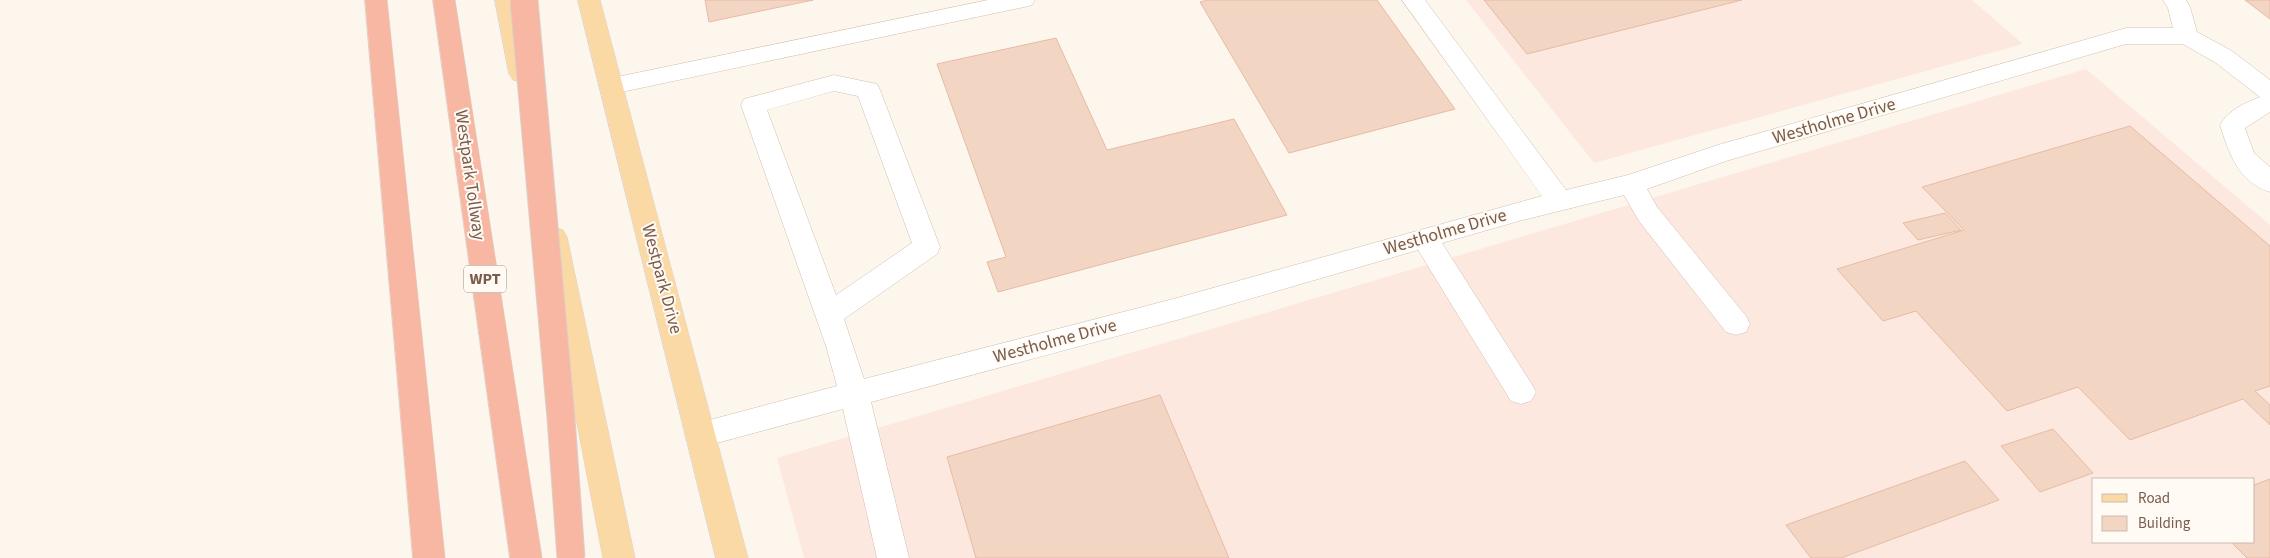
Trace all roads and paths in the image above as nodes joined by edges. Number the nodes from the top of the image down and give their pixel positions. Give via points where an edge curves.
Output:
1 (376, 0) edge
2 (444, 0) edge
3 (506, 0) edge
4 (524, 0) edge
5 (589, 0) edge
6 (1024, 0) edge
7 (1413, 0) edge
8 (2174, 0) edge
9 (2187, 36) junction
10 (612, 86) junction
11 (2270, 92) edge
12 (2270, 102) edge
13 (2270, 182) edge
14 (1631, 184) junction
15 (1560, 201) junction
16 (1424, 238) junction
17 (830, 314) junction
18 (1736, 324) dead end
19 (1521, 392) dead end
20 (854, 394) junction
21 (702, 434) junction
22 (429, 558) edge
23 (526, 558) edge
24 (571, 558) edge
25 (619, 558) edge
26 (732, 558) edge
27 (893, 558) edge

1 - 22 highway
2 - 23 highway, Westpark Tollway / WPT
3 - 25 main road
4 - 24 highway, bridge
5 - 10 main road, Westpark Drive
6 - 10 street
7 - 15 street
8 - 9 street
9 - 11 street via 2224,57
9 - 14 street, Westholme Drive via 2126,36 1718,154
10 - 21 main road, Westpark Drive
12 - 13 street via 2250,111 2232,125 2243,158
14 - 15 street, Westholme Drive
14 - 18 street via 1648,214
15 - 16 street, Westholme Drive
16 - 19 street
16 - 20 street, Westholme Drive
17 - 17 street via 927,247 868,90 834,83 753,105
17 - 20 street
20 - 21 street, Westholme Drive
20 - 27 street
21 - 26 main road, Westpark Drive

